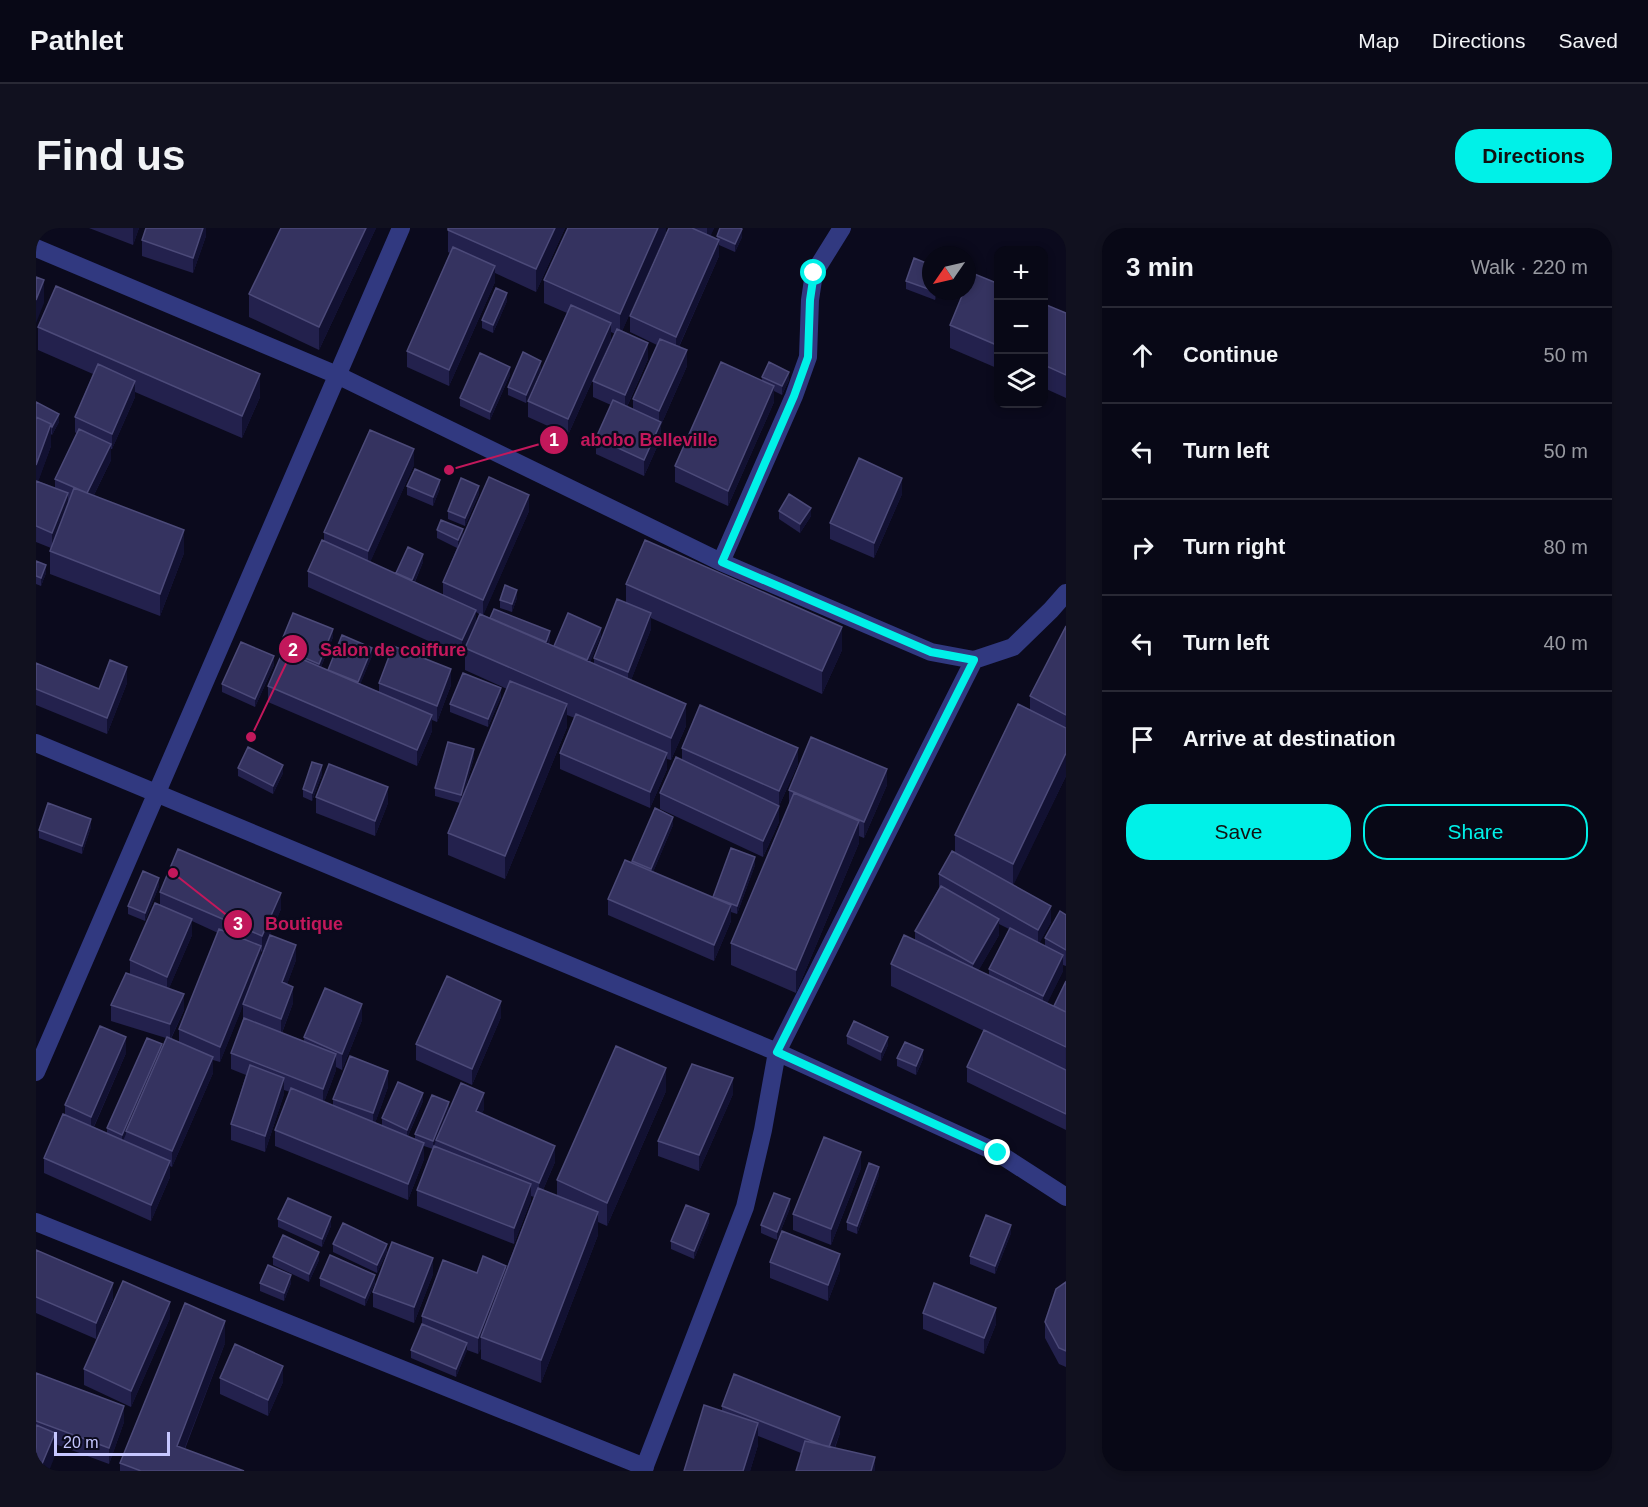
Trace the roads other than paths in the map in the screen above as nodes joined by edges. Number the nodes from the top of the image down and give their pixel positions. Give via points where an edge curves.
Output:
1 (401, 228) edge
2 (842, 228) edge
3 (36, 248) edge
4 (337, 375) junction
5 (722, 562) junction
6 (1066, 593) edge
7 (974, 660) junction
8 (36, 743) edge
9 (157, 794) junction
10 (777, 1052) junction
11 (36, 1072) edge
12 (1066, 1197) edge
13 (36, 1222) edge
14 (644, 1469) edge

1 - 4 street
2 - 5 street via 814,273 808,357 794,396
3 - 4 street
4 - 5 street
4 - 9 street
5 - 7 street via 931,652
6 - 7 street via 1013,647
7 - 10 street
8 - 9 street
9 - 10 street
9 - 11 street
10 - 12 street via 998,1153
10 - 14 street via 744,1207
13 - 14 street

